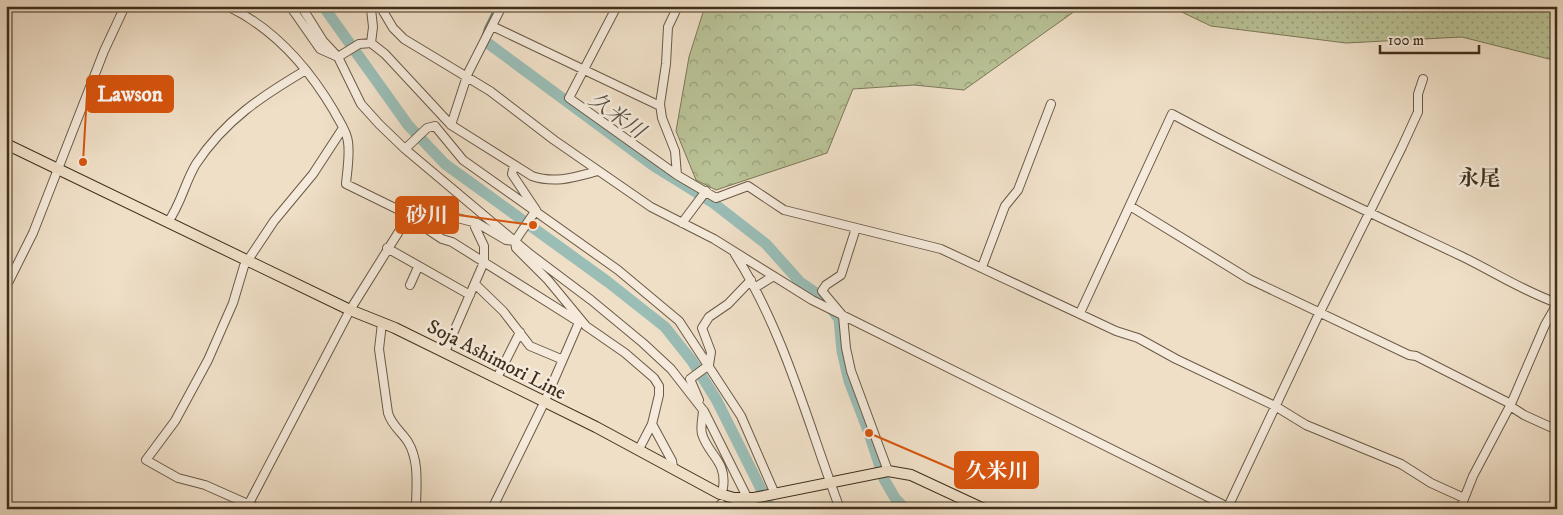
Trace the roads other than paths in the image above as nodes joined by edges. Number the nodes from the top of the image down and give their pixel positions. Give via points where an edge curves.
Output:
1 (125, 6) edge
2 (227, 6) edge
3 (290, 6) edge
4 (301, 6) edge
5 (372, 6) edge
6 (380, 6) edge
7 (502, 6) edge
8 (617, 6) edge
9 (678, 6) edge
10 (492, 26) junction
11 (371, 44) junction
12 (340, 56) junction
13 (306, 70) junction
14 (583, 70) junction
15 (467, 77) junction
16 (1423, 79) dead end
17 (1051, 104) dead end
18 (660, 106) junction
19 (450, 125) junction
20 (435, 126) junction
21 (343, 128) junction
22 (459, 131) junction
23 (6, 144) edge
24 (405, 149) junction
25 (514, 165) junction
26 (57, 170) junction
27 (598, 171) junction
28 (677, 175) junction
29 (704, 194) junction
30 (1130, 206) junction
31 (536, 210) junction
32 (1370, 213) junction
33 (408, 217) junction
34 (168, 222) junction
35 (477, 223) junction
36 (682, 224) junction
37 (856, 228) junction
38 (515, 241) junction
39 (387, 248) junction
40 (733, 250) junction
41 (248, 260) junction
42 (484, 262) junction
43 (418, 267) junction
44 (982, 267) junction
45 (772, 277) junction
46 (752, 280) junction
47 (410, 284) dead end
48 (475, 284) junction
49 (6, 287) edge
50 (756, 288) junction
51 (470, 295) junction
52 (1557, 303) edge
53 (350, 310) junction
54 (1322, 312) junction
55 (1080, 313) junction
56 (840, 314) junction
57 (580, 321) junction
58 (382, 323) junction
59 (520, 332) junction
60 (444, 352) junction
61 (561, 359) junction
62 (709, 365) junction
63 (676, 375) junction
64 (496, 378) junction
65 (690, 379) junction
66 (544, 403) junction
67 (1511, 405) junction
68 (1275, 406) junction
69 (703, 410) junction
70 (652, 424) junction
71 (1557, 430) edge
72 (639, 449) junction
73 (673, 468) junction
74 (884, 472) junction
75 (830, 483) junction
76 (723, 488) dead end
77 (773, 494) junction
78 (1464, 498) junction
79 (752, 502) edge
80 (247, 506) edge
81 (1229, 508) edge
82 (258, 509) edge
83 (416, 509) edge
84 (492, 509) edge
85 (840, 509) edge
86 (984, 509) edge
87 (1460, 509) edge

1 - 26 street
2 - 13 street via 253,18 267,29
3 - 12 street via 320,49
4 - 12 street via 322,41
5 - 11 street
6 - 15 street via 404,39
7 - 10 street
8 - 14 street
9 - 18 street via 668,26
10 - 14 street
10 - 15 street
11 - 12 street via 359,44
11 - 19 street via 385,54
12 - 24 street via 361,104
13 - 21 street
13 - 34 street via 250,104 231,123 197,163 179,207
14 - 18 street
14 - 28 street via 569,98
15 - 19 street
15 - 27 street
16 - 32 street via 1418,94 1418,112
17 - 44 street via 1018,190 1006,206
18 - 28 street via 675,151
19 - 22 street
20 - 22 street via 448,138 453,138
20 - 24 street via 427,128
20 - 31 street via 463,160 520,203
21 - 33 street via 348,142 346,184
21 - 41 street via 313,174 274,221
22 - 25 street
23 - 26 main road, Soja Ashimori Line
24 - 38 street
25 - 27 street via 546,181
25 - 31 street via 512,174
26 - 34 main road, Soja Ashimori Line
26 - 49 street via 33,234
27 - 36 street
28 - 29 street
29 - 36 street
29 - 37 street via 716,198 748,186 784,210
30 - 32 street via 1172,114 1258,160
30 - 54 street via 1250,279
30 - 55 street
31 - 38 street
31 - 62 street via 650,295 679,322
32 - 52 street via 1462,256 1532,294
32 - 54 street
33 - 35 street via 422,209
33 - 39 street
33 - 42 street
34 - 41 main road, Soja Ashimori Line
35 - 38 street via 506,240
35 - 42 street via 475,227 484,246
36 - 40 street
37 - 44 street via 941,249
37 - 56 street via 841,276 822,291
38 - 57 street via 516,248 548,280
38 - 63 street via 643,343
39 - 43 street
39 - 53 street
40 - 45 street
40 - 46 street
41 - 53 main road, Soja Ashimori Line
41 - 80 street via 208,360 175,421 146,460 178,478 205,485
42 - 48 street
42 - 57 street
43 - 47 street
43 - 51 street
44 - 55 street
45 - 50 street
45 - 56 street
46 - 50 street
46 - 62 street via 728,304 709,317 702,328 711,352
48 - 51 street
48 - 59 street
50 - 75 street via 782,349
51 - 60 street
52 - 67 street via 1544,325
53 - 58 main road, Soja Ashimori Line
53 - 80 street
54 - 67 street
54 - 68 street
55 - 68 street
56 - 74 street via 851,371
56 - 81 street
57 - 61 street
57 - 70 street via 654,378 659,394
58 - 60 main road, Soja Ashimori Line
58 - 83 street via 379,349 388,413 408,443 415,461
59 - 61 street via 534,349
59 - 64 street
60 - 64 main road, Soja Ashimori Line
61 - 66 street
62 - 65 street
62 - 77 street via 741,416
63 - 65 street
63 - 69 street
64 - 66 main road, Soja Ashimori Line
65 - 69 street
66 - 72 main road, Soja Ashimori Line
66 - 84 street
67 - 71 street
67 - 78 street via 1480,460
68 - 78 street via 1306,425 1401,464
68 - 81 street
69 - 76 street via 701,433 722,465
69 - 79 street
70 - 72 street
70 - 73 street
72 - 73 main road, Soja Ashimori Line
73 - 79 main road, Soja Ashimori Line via 720,494
74 - 75 main road, Soja Ashimori Line
74 - 86 main road, Soja Ashimori Line via 911,475
75 - 77 main road, Soja Ashimori Line
75 - 85 street
77 - 79 main road, Soja Ashimori Line
78 - 87 street
80 - 82 street

